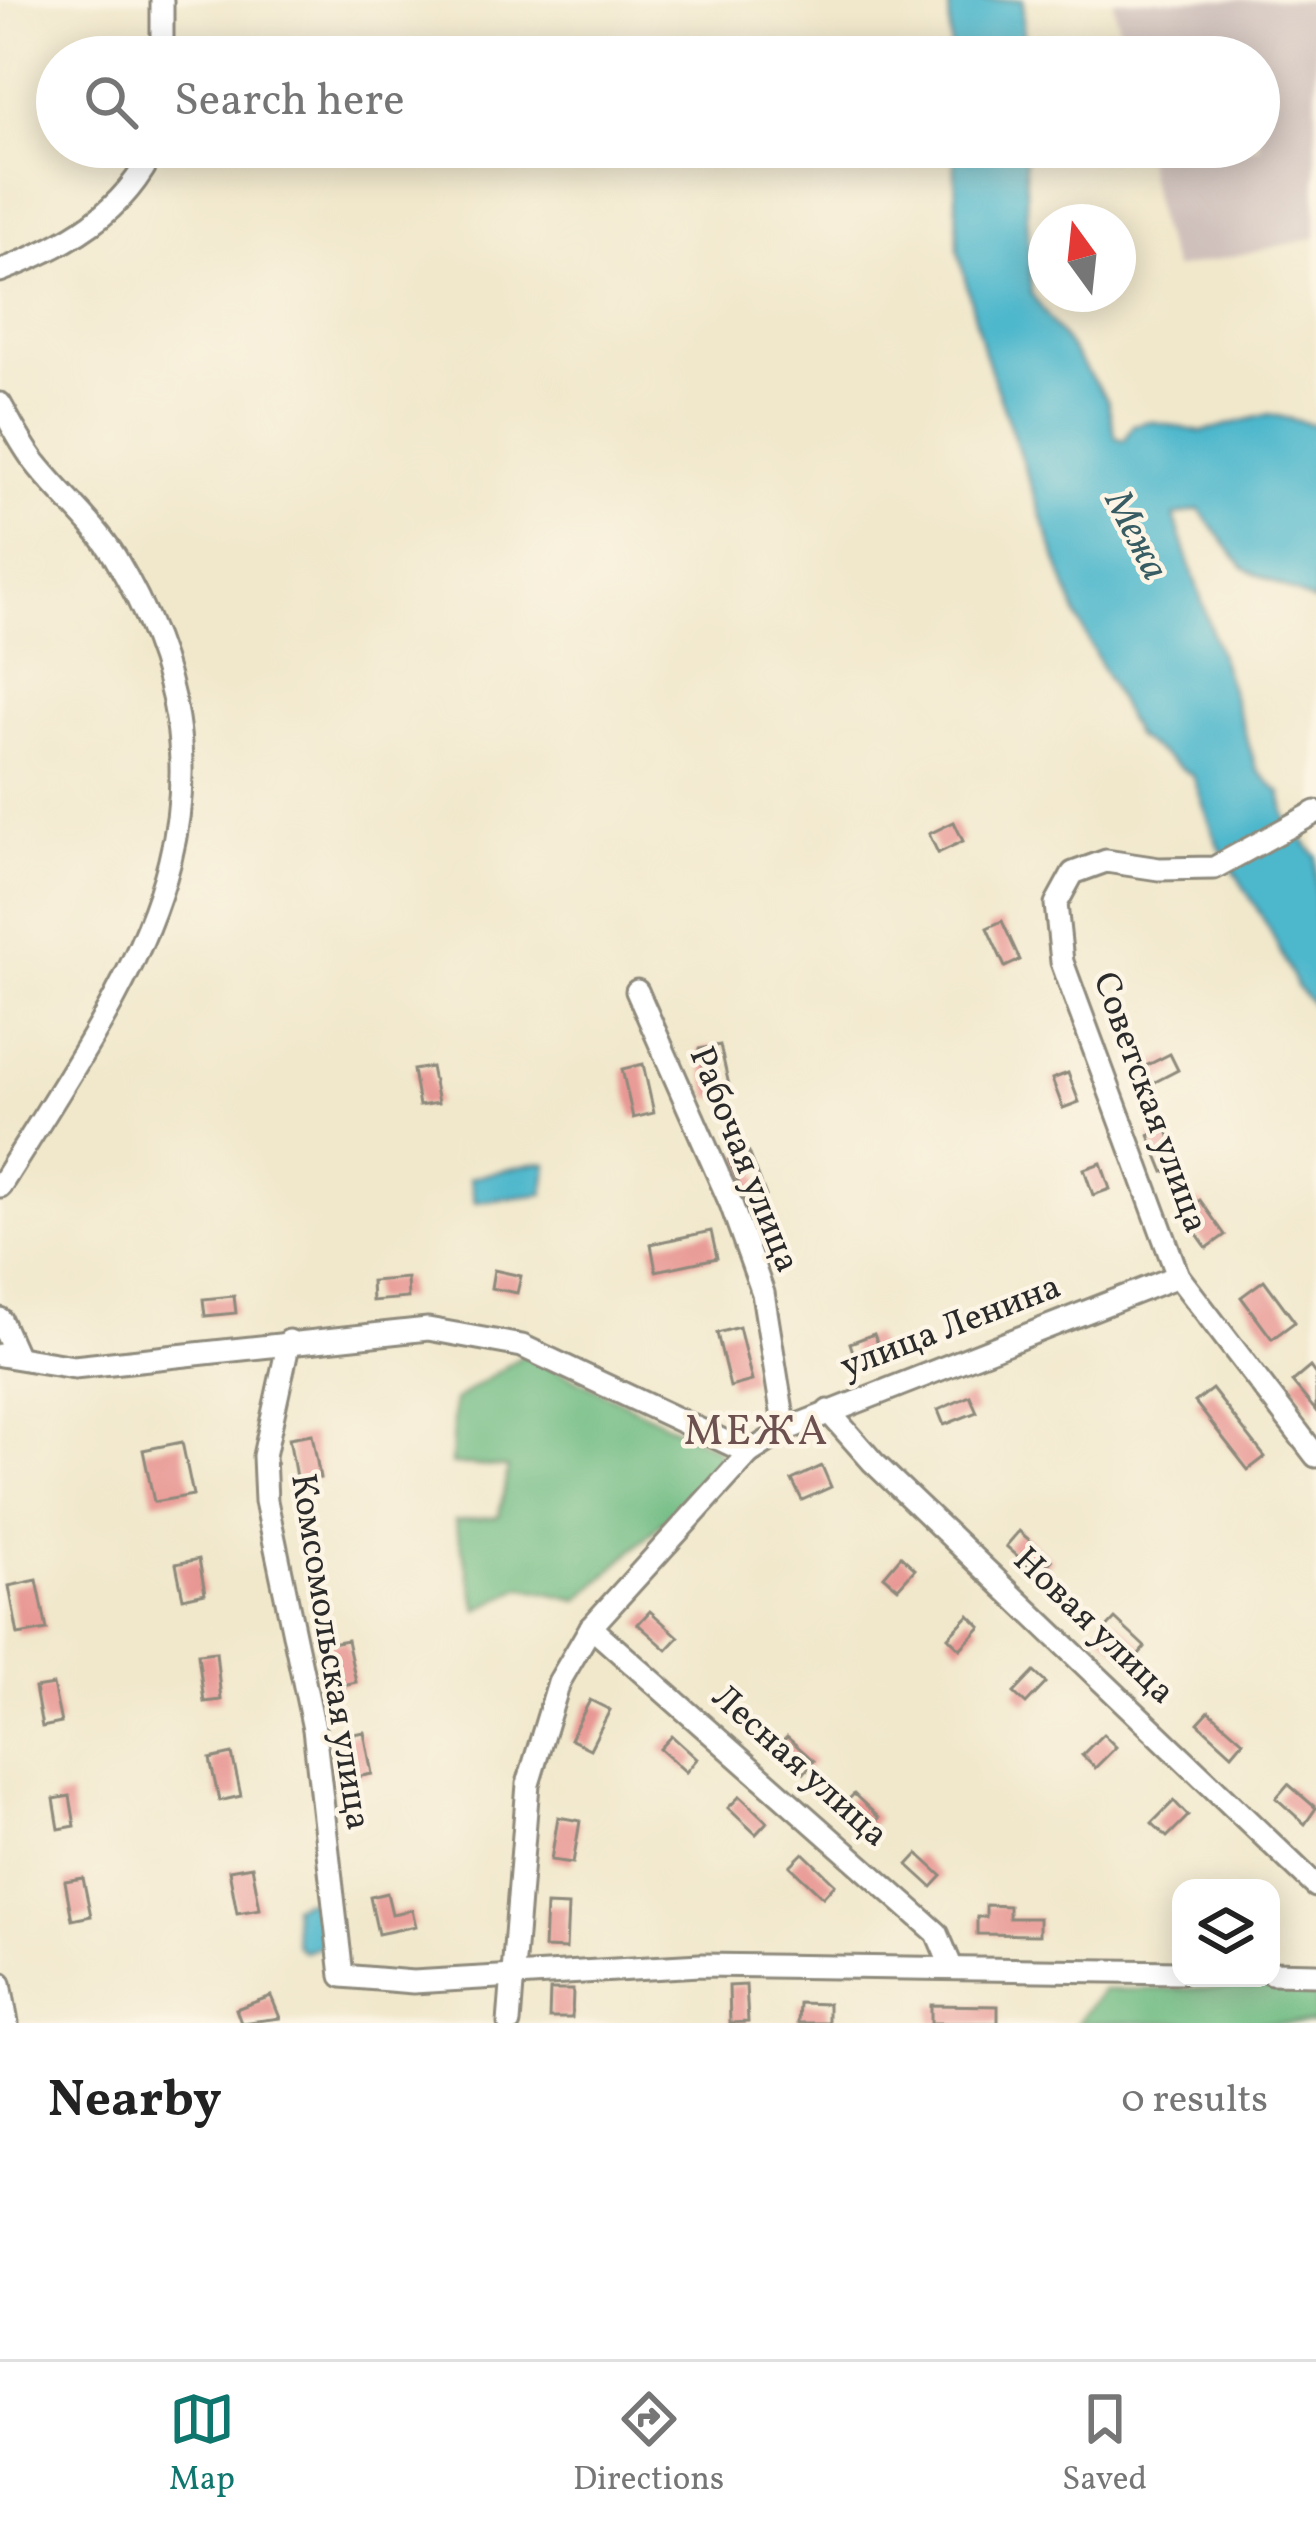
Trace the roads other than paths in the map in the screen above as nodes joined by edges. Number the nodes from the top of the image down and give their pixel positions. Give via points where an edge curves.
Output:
1 (162, 0) edge
2 (162, 36) edge
3 (145, 168) edge
4 (0, 271) edge
5 (0, 404) edge
6 (1311, 814) edge
7 (637, 991) dead end
8 (0, 1186) edge
9 (1178, 1276) junction
10 (0, 1319) edge
11 (289, 1341) junction
12 (8, 1355) edge
13 (828, 1411) junction
14 (785, 1430) junction
15 (749, 1453) junction
16 (1316, 1456) edge
17 (592, 1627) junction
18 (1316, 1886) edge
19 (951, 1966) junction
20 (1172, 1972) edge
21 (513, 1973) junction
22 (1280, 1973) edge
23 (1316, 1974) edge
24 (0, 1983) edge
25 (7, 2023) edge
26 (509, 2023) edge

1 - 2 street
3 - 4 street via 99,223
5 - 8 street via 34,462 113,553 157,635 181,724 185,789 156,917
6 - 9 street, Советская улица via 1214,868 1106,861 1073,873 1056,904 1062,962
7 - 14 street, Рабочая улица via 763,1293
9 - 13 street, улица Ленина
9 - 16 street, Советская улица
10 - 12 street
11 - 12 street via 74,1367
11 - 15 street via 428,1329 522,1346
11 - 21 street, Комсомольская улица via 264,1456 266,1501 314,1729 342,1976 412,1982
13 - 14 street, улица Ленина
13 - 18 street, Новая улица
14 - 15 street, улица Ленина
15 - 17 street, улица Ленина
17 - 19 street, Лесная улица via 937,1933
17 - 21 street, улица Ленина via 559,1682 528,1784
19 - 20 street
19 - 21 street
21 - 26 street, улица Ленина
22 - 23 street
24 - 25 street

